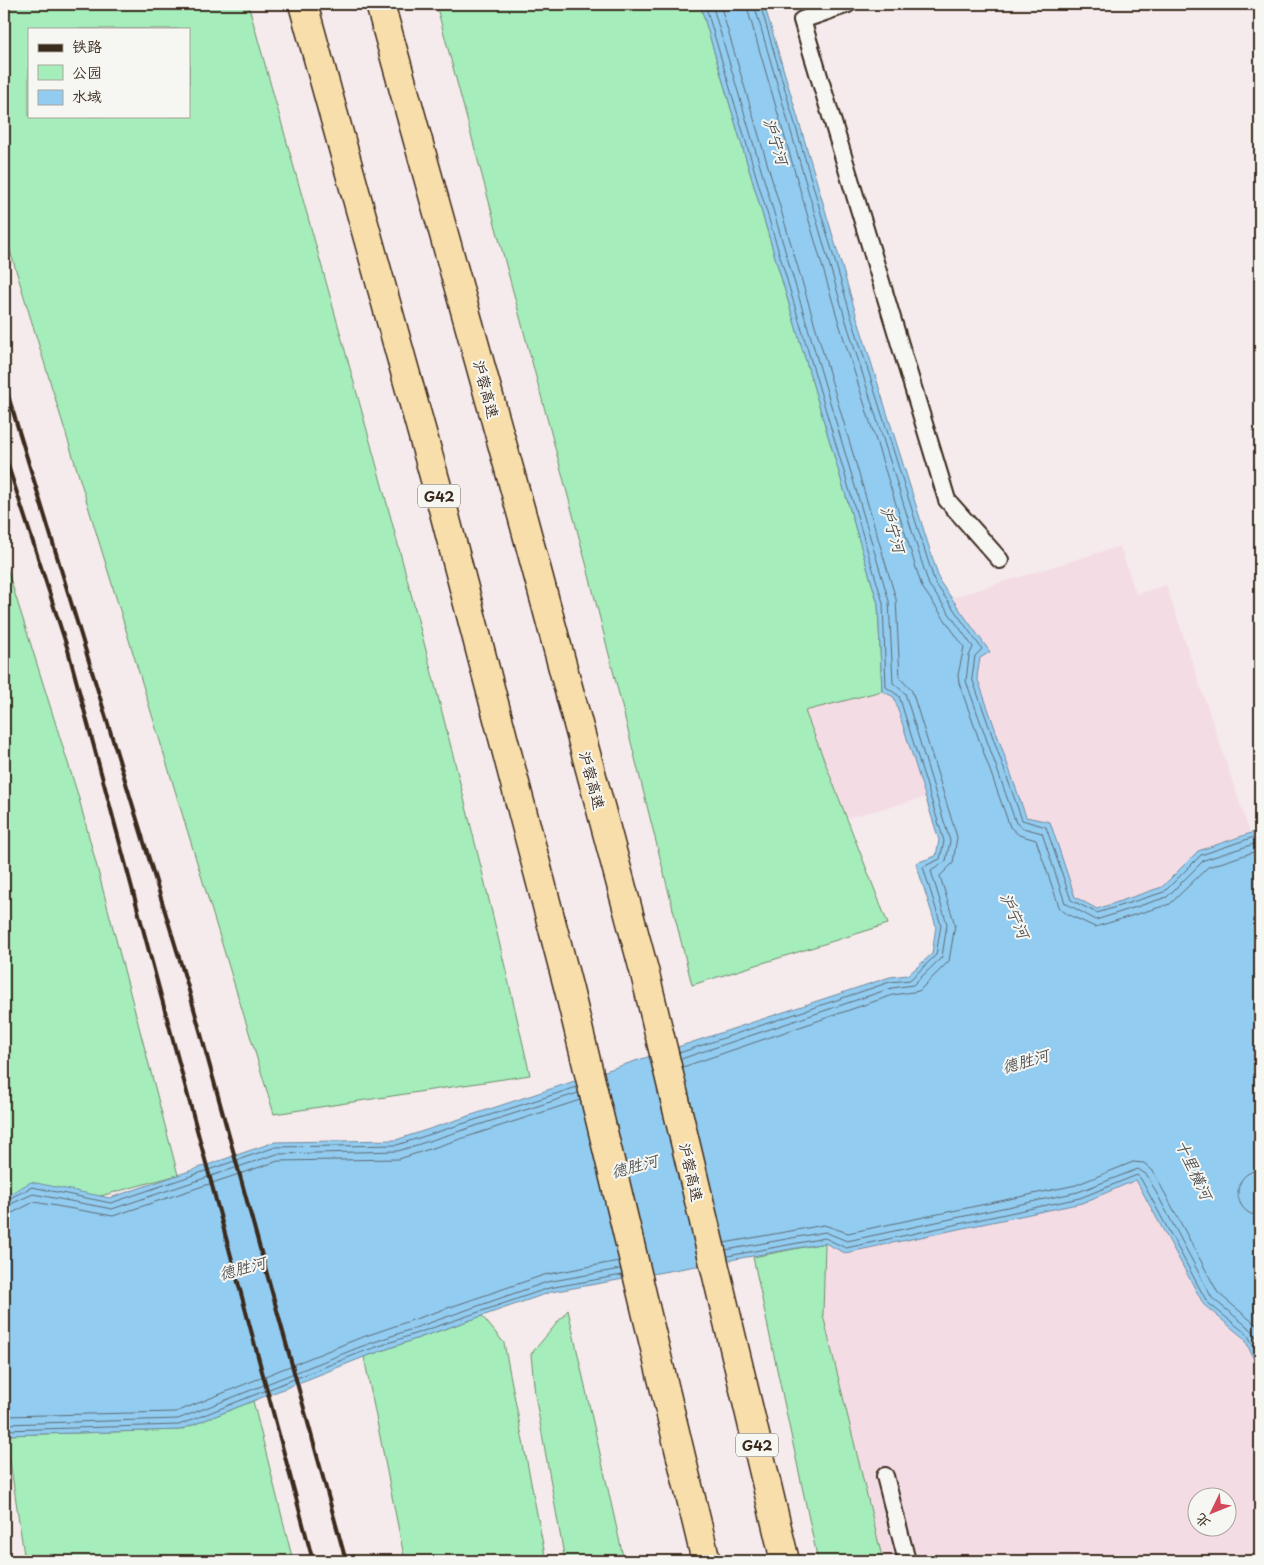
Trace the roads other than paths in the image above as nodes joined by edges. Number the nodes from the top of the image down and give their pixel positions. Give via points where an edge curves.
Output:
1 (304, 4) edge
2 (380, 4) edge
3 (848, 4) edge
4 (1000, 560) dead end
5 (885, 1476) dead end
6 (706, 1561) edge
7 (785, 1561) edge
8 (907, 1561) edge

1 - 6 highway, G42 via 444,512 569,990
2 - 7 highway, 沪蓉高速 / G42 via 645,974
3 - 4 lane via 802,20 947,500
5 - 8 lane

